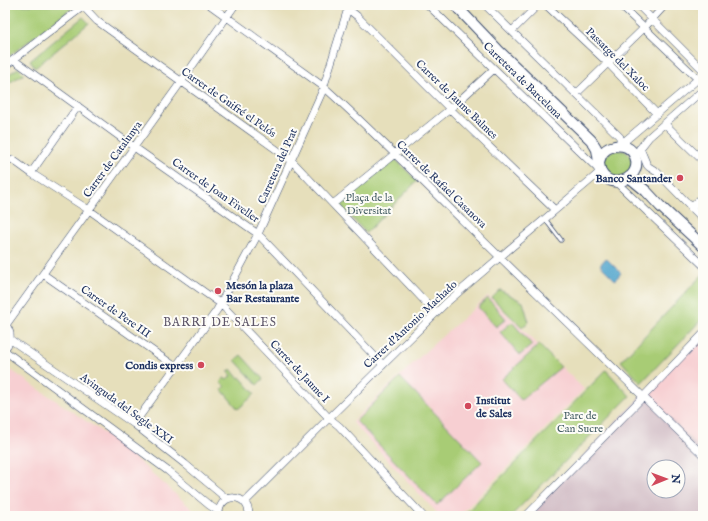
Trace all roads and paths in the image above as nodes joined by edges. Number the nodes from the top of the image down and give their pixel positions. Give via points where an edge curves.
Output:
1 (210, 5) edge
2 (235, 5) edge
3 (428, 5) edge
4 (455, 5) edge
5 (485, 5) edge
6 (538, 5) edge
7 (546, 5) edge
8 (620, 5) edge
9 (638, 5) edge
10 (665, 5) edge
11 (84, 6) edge
12 (347, 6) edge
13 (226, 17) junction
14 (653, 19) junction
15 (644, 28) junction
16 (512, 31) junction
17 (14, 60) junction
18 (608, 63) junction
19 (5, 66) edge
20 (491, 71) junction
21 (703, 71) edge
22 (698, 79) junction
23 (181, 82) junction
24 (324, 87) junction
25 (703, 88) edge
26 (576, 94) junction
27 (78, 106) junction
28 (448, 110) junction
29 (657, 114) junction
30 (665, 124) junction
31 (591, 140) junction
32 (620, 145) junction
33 (134, 147) junction
34 (637, 152) junction
35 (395, 154) junction
36 (13, 160) dead end
37 (291, 160) junction
38 (703, 161) edge
39 (599, 169) junction
40 (30, 173) junction
41 (629, 177) junction
42 (616, 182) junction
43 (703, 196) edge
44 (333, 204) junction
45 (691, 208) junction
46 (90, 210) junction
47 (555, 210) junction
48 (545, 219) junction
49 (703, 219) edge
50 (258, 234) junction
51 (561, 240) dead end
52 (703, 246) edge
53 (500, 258) junction
54 (703, 266) edge
55 (43, 274) junction
56 (221, 304) junction
57 (436, 313) junction
58 (6, 324) edge
59 (703, 334) edge
60 (10, 340) junction
61 (5, 348) edge
62 (5, 351) edge
63 (383, 365) junction
64 (176, 367) junction
65 (643, 397) junction
66 (329, 418) junction
67 (134, 424) junction
68 (703, 455) edge
69 (227, 499) junction
70 (245, 502) junction
71 (218, 514) edge
72 (249, 516) edge
73 (423, 516) edge
74 (526, 516) edge

1 - 13 street, Carrer de Rafael Casanova
2 - 13 street, Carrer de Catalunya
3 - 20 street, Carretera de Barcelona
4 - 31 street, Carretera de Barcelona
5 - 16 street
6 - 16 street
7 - 18 street, Passatge del Xaloc
8 - 15 street
9 - 14 street
10 - 14 street
11 - 17 street
11 - 23 street, Carrer de Guifré el Pelós via 97,21
12 - 24 street, Carretera del Prat
12 - 28 street, Carrer de Jaume Balmes
13 - 23 street, Carrer de Catalunya
13 - 24 street, Carrer de Rafael Casanova
14 - 15 street
14 - 21 street
15 - 18 street
15 - 22 street
16 - 26 street
17 - 19 street
17 - 27 street, Carrer de Joan Fiveller
18 - 26 street
18 - 29 street, Passatge del Xaloc
20 - 28 street
20 - 39 street, Carretera de Barcelona
21 - 22 street
22 - 25 street
22 - 29 street
23 - 33 street, Carrer de Catalunya
23 - 37 street, Carrer de Guifré el Pelós
24 - 35 street, Carrer de Rafael Casanova
24 - 37 street, Carretera del Prat
25 - 30 street
26 - 32 street via 620,137
27 - 33 street, Carrer de Joan Fiveller
27 - 40 street
28 - 35 street
28 - 47 street, Carrer de Jaume Balmes
29 - 32 street
30 - 34 street via 649,137
30 - 38 street
31 - 32 street via 601,144
31 - 39 street, Carretera de Barcelona via 597,148
32 - 34 street
32 - 39 street via 607,148 601,154
33 - 46 street, Carrer de Catalunya
33 - 50 street, Carrer de Joan Fiveller
34 - 41 street via 636,169
34 - 45 street
35 - 44 street
35 - 53 street, Carrer de Rafael Casanova
36 - 40 street, Carrer de Jaume I
37 - 44 street, Carrer de Guifré el Pelós
37 - 50 street, Carretera del Prat
39 - 42 street via 604,177
39 - 47 street, Carrer d'Antonio Machado
40 - 46 street, Carrer de Jaume I
41 - 42 street
41 - 52 street
42 - 54 street
43 - 45 street
44 - 57 street, Carrer de Guifré el Pelós
45 - 49 street
46 - 55 street, Carrer de Catalunya
46 - 56 street, Carrer de Jaume I
47 - 48 street, Carrer d'Antonio Machado
48 - 51 lane
48 - 53 street, Carrer d'Antonio Machado
50 - 56 street, Carretera del Prat
50 - 63 street, Carrer de Joan Fiveller
53 - 57 street, Carrer d'Antonio Machado
53 - 65 street, Carrer de Rafael Casanova
55 - 58 street, Carrer de Catalunya
55 - 64 street, Carrer de Pere III
56 - 64 street, Carretera del Prat
56 - 66 street, Carrer de Jaume I
57 - 63 street, Carrer d'Antonio Machado
58 - 60 street via 11,333
59 - 65 street
60 - 61 street
60 - 67 street, Avinguda del Segle XXI
62 - 71 street via 168,471
63 - 66 street, Carrer d'Antonio Machado
64 - 67 street, Carretera del Prat
65 - 68 street, Carrer de Rafael Casanova
65 - 74 street
66 - 70 street, Carrer d'Antonio Machado
66 - 73 street, Carrer de Jaume I
67 - 69 street, Avinguda del Segle XXI
69 - 70 street via 236,498
69 - 71 street via 221,504
70 - 72 street via 249,508

